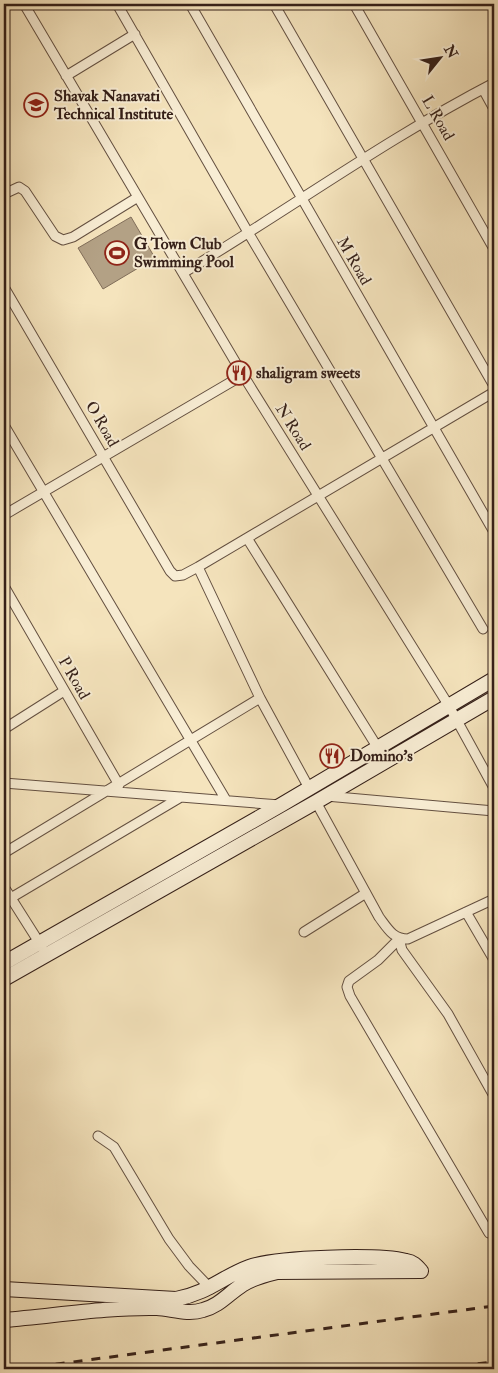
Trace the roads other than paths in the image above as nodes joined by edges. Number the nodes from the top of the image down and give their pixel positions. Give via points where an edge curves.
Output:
1 (24, 4) edge
2 (118, 4) edge
3 (190, 4) edge
4 (274, 4) edge
5 (354, 4) edge
6 (134, 34) junction
7 (66, 76) junction
8 (494, 83) edge
9 (483, 89) junction
10 (494, 109) edge
11 (423, 122) junction
12 (364, 158) junction
13 (4, 194) edge
14 (138, 197) junction
15 (301, 200) junction
16 (249, 234) junction
17 (494, 249) edge
18 (183, 273) junction
19 (4, 287) edge
20 (243, 375) junction
21 (494, 386) edge
22 (494, 392) edge
23 (4, 425) edge
24 (433, 428) junction
25 (103, 457) junction
26 (383, 458) junction
27 (42, 493) junction
28 (318, 496) junction
29 (4, 515) edge
30 (494, 532) edge
31 (247, 538) junction
32 (198, 567) junction
33 (4, 586) edge
34 (483, 629) dead end
35 (494, 679) edge
36 (64, 691) junction
37 (260, 698) junction
38 (494, 698) edge
39 (449, 706) junction
40 (457, 720) junction
41 (5, 726) edge
42 (191, 740) junction
43 (377, 748) junction
44 (386, 761) junction
45 (4, 783) edge
46 (118, 785) junction
47 (309, 788) junction
48 (494, 788) edge
49 (108, 791) junction
50 (181, 797) junction
51 (321, 799) junction
52 (226, 800) junction
53 (280, 804) junction
54 (494, 811) edge
55 (4, 853) edge
56 (4, 887) edge
57 (366, 893) junction
58 (494, 899) edge
59 (7, 900) edge
60 (466, 912) junction
61 (304, 932) dead end
62 (399, 939) junction
63 (39, 943) junction
64 (47, 956) junction
65 (494, 960) edge
66 (4, 963) edge
67 (4, 979) edge
68 (494, 1096) edge
69 (98, 1136) dead end
70 (494, 1234) edge
71 (4, 1288) edge
72 (211, 1289) junction
73 (4, 1320) edge

1 - 7 street, N Road
2 - 6 street
3 - 15 street, M Road
4 - 12 street
5 - 11 street, L Road
6 - 7 street
6 - 16 street
7 - 14 street, N Road
8 - 9 street
9 - 10 street
9 - 11 street
11 - 12 street
11 - 17 street, L Road
12 - 15 street
12 - 21 street
13 - 14 street via 19,187 25,191 54,236 63,240
14 - 18 street, N Road
15 - 16 street
15 - 24 street, M Road
16 - 18 street
16 - 26 street
18 - 20 street, N Road
19 - 25 street, O Road
20 - 25 street
20 - 28 street, N Road
22 - 24 street
23 - 27 street
24 - 26 street
24 - 30 street, M Road
25 - 27 street
25 - 32 street, O Road via 170,571 175,576 183,575
26 - 28 street
26 - 34 street
27 - 29 street
27 - 42 street
28 - 31 street
28 - 39 street, N Road
31 - 32 street
31 - 43 street
32 - 37 street
33 - 36 street, P Road
35 - 39 street
36 - 41 street
36 - 46 street, P Road
37 - 42 street
37 - 47 street
38 - 40 street
39 - 40 street, N Road
39 - 43 street
40 - 44 street
40 - 48 street, N Road
42 - 46 street
42 - 52 street
43 - 44 street
43 - 47 street
44 - 51 street
45 - 49 street
46 - 49 street
47 - 53 street
49 - 50 street
49 - 55 street
50 - 52 street
50 - 59 street
51 - 54 street
51 - 57 street
51 - 64 street
52 - 53 street
53 - 63 street
56 - 59 street
57 - 61 street
57 - 62 street via 390,932
58 - 60 street
59 - 63 street
60 - 62 street via 408,940
60 - 65 street
62 - 68 street via 402,950 448,1014
62 - 70 street via 378,960 349,981 347,987 489,1233
63 - 64 street
63 - 66 street
64 - 67 street
69 - 72 street via 114,1146 169,1239
71 - 72 street via 176,1299
72 - 73 street via 249,1267 269,1262 395,1258 414,1263 421,1271 277,1272 242,1285 218,1304 202,1310 107,1310

